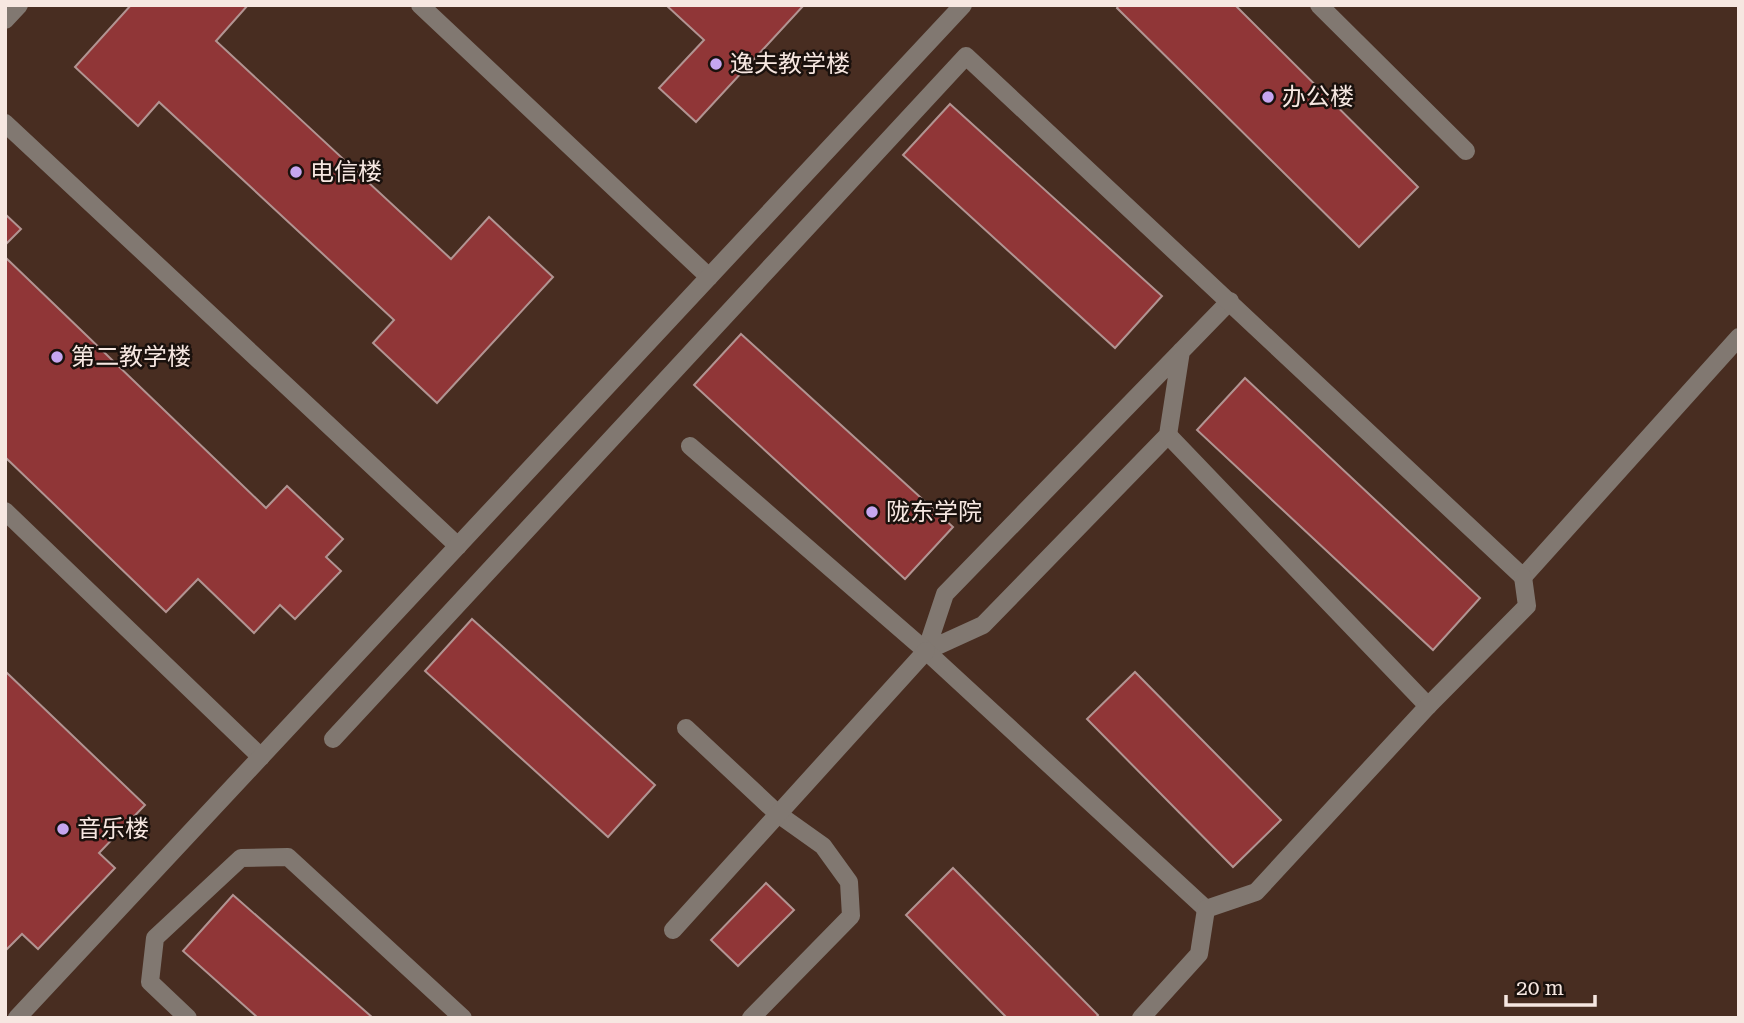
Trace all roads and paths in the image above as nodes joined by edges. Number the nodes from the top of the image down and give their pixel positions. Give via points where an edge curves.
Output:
1 (19, 5) edge
2 (420, 5) edge
3 (964, 5) edge
4 (1319, 5) edge
5 (5, 20) edge
6 (5, 123) edge
7 (1466, 151) dead end
8 (709, 277) junction
9 (1230, 301) junction
10 (1739, 337) edge
11 (1181, 351) junction
12 (1168, 435) junction
13 (690, 446) dead end
14 (5, 511) edge
15 (458, 546) junction
16 (1523, 577) junction
17 (926, 651) junction
18 (1428, 706) junction
19 (686, 728) dead end
20 (333, 739) dead end
21 (261, 757) junction
22 (778, 814) junction
23 (1206, 909) junction
24 (673, 930) dead end
25 (17, 1018) edge
26 (188, 1018) edge
27 (463, 1018) edge
28 (751, 1018) edge
29 (1141, 1018) edge

1 - 5 lane
2 - 8 lane
3 - 8 lane
4 - 7 lane
6 - 15 lane
8 - 15 lane
9 - 11 lane
9 - 16 lane
9 - 20 lane via 966,56
10 - 16 lane
11 - 12 lane
11 - 17 lane via 945,594
12 - 17 lane via 983,625
12 - 18 lane
13 - 17 lane
14 - 21 lane
15 - 21 lane
16 - 18 lane via 1527,606
17 - 22 lane
17 - 23 lane
18 - 23 lane via 1256,892
19 - 22 lane
21 - 25 lane
22 - 24 lane
22 - 28 lane via 822,846 849,882 851,916
23 - 29 lane via 1199,954
26 - 27 lane via 150,982 155,938 241,858 288,857

